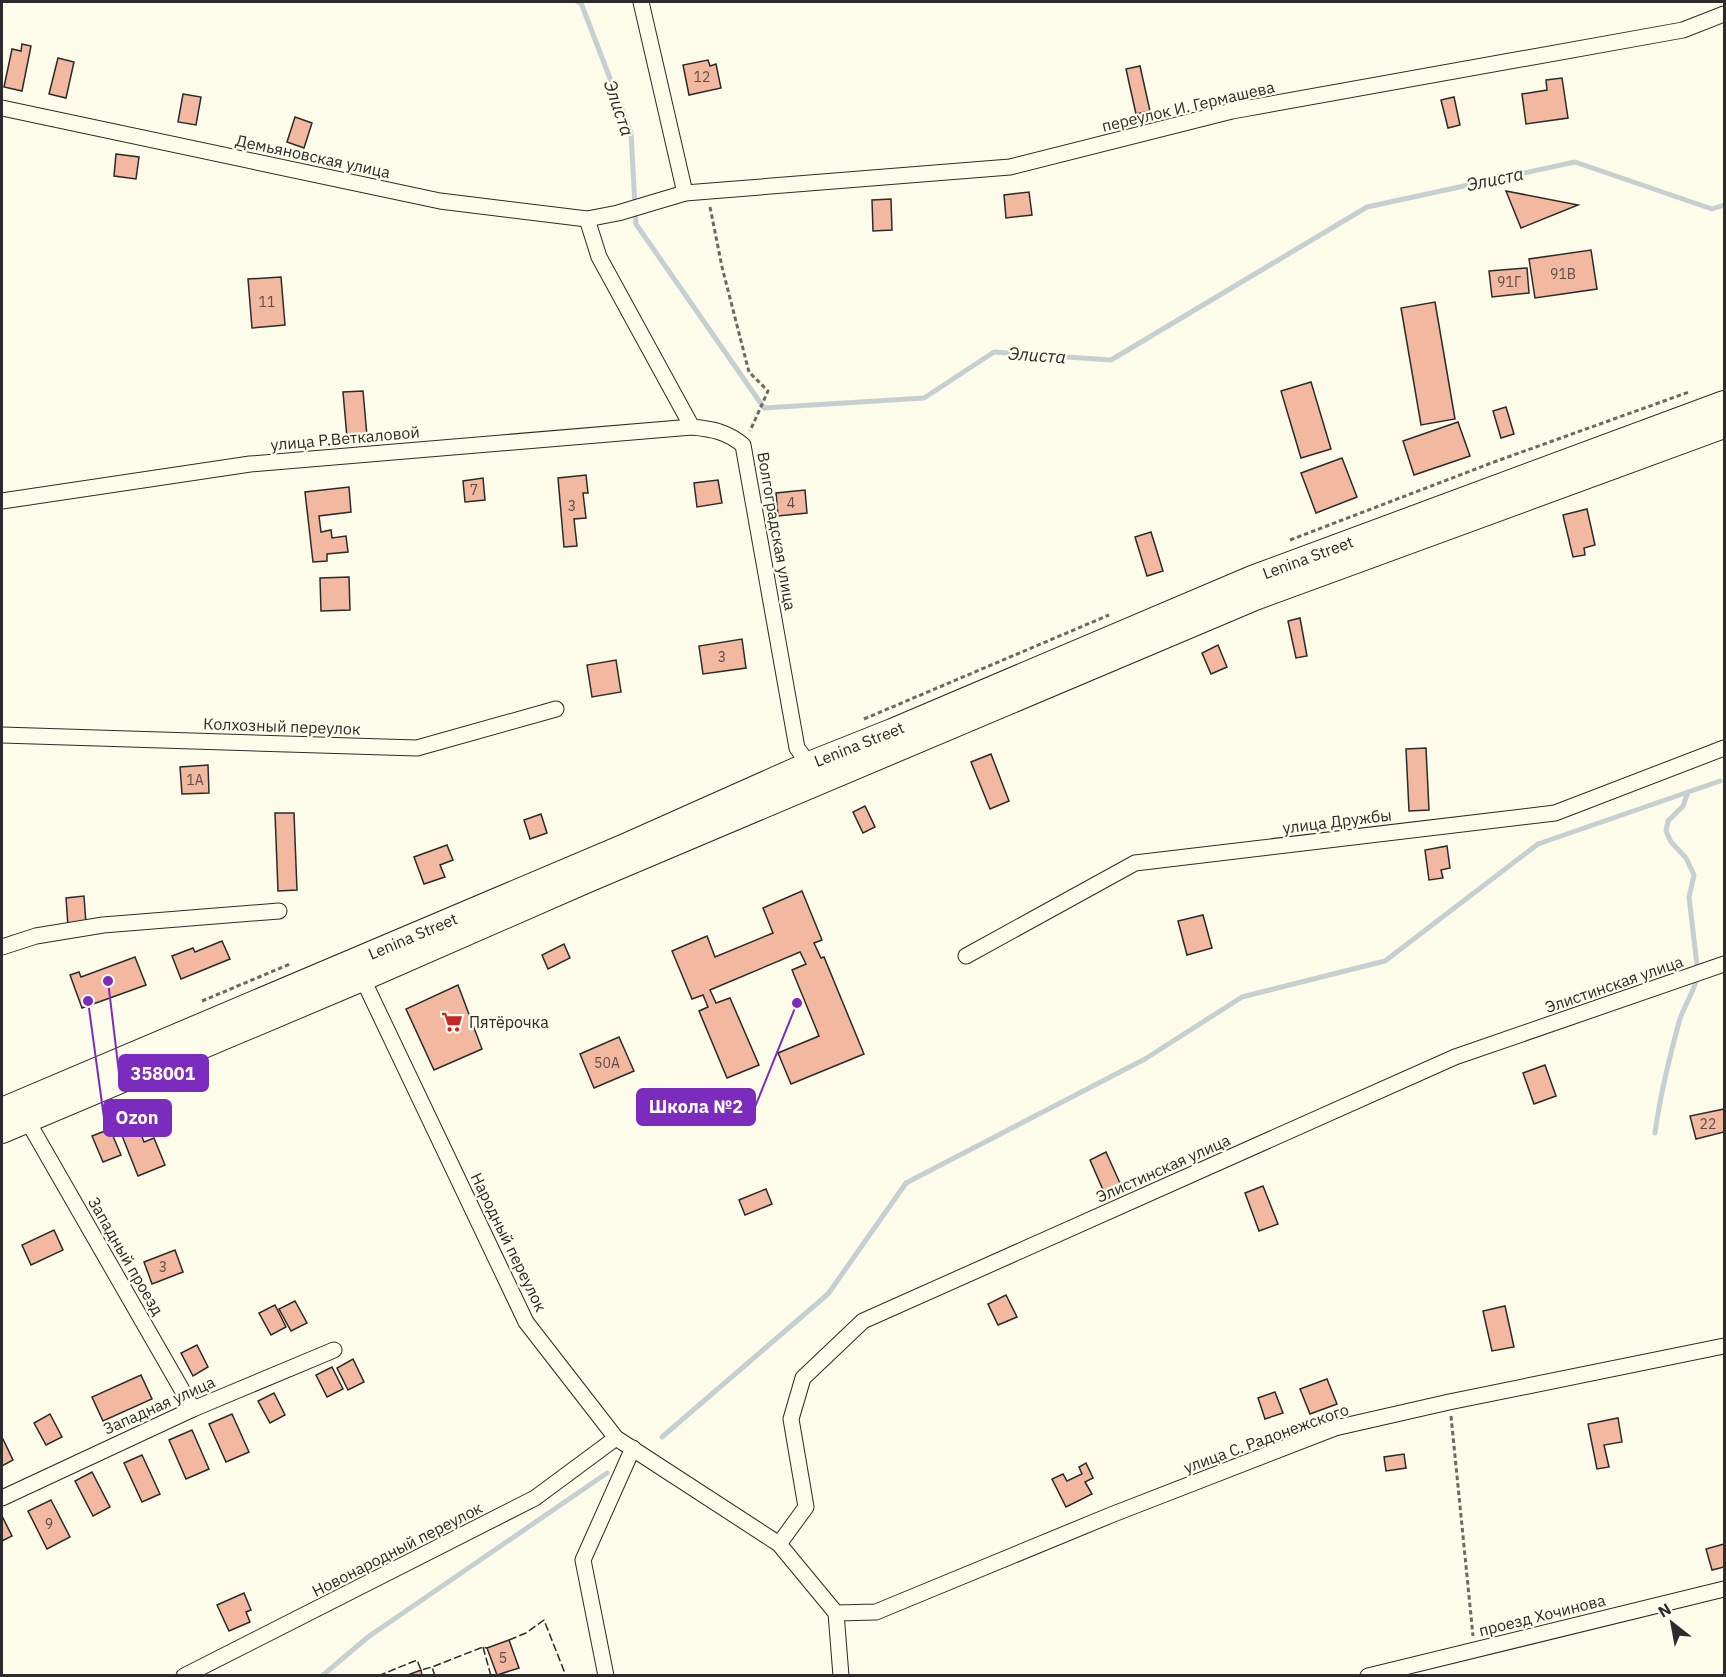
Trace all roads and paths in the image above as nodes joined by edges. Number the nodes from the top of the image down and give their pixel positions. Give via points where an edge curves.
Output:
1 (641, 2) edge
2 (1725, 14) edge
3 (2, 108) edge
4 (707, 191) junction
5 (686, 193) junction
6 (618, 213) joint
7 (587, 219) junction
8 (1725, 403) edge
9 (757, 416) dead end
10 (1725, 426) edge
11 (693, 427) junction
12 (2, 501) edge
13 (556, 709) dead end
14 (2, 735) edge
15 (1725, 748) edge
16 (813, 774) junction
17 (279, 911) dead end
18 (2, 947) edge
19 (966, 956) dead end
20 (1725, 964) edge
21 (358, 970) junction
22 (2, 1110) edge
23 (27, 1120) junction
24 (2, 1131) edge
25 (1725, 1346) edge
26 (334, 1350) dead end
27 (1449, 1402) junction
28 (193, 1409) junction
29 (616, 1438) junction
30 (633, 1448) junction
31 (2, 1498) edge
32 (779, 1544) junction
33 (1725, 1589) edge
34 (836, 1613) junction
35 (1474, 1650) junction
36 (184, 1676) edge
37 (606, 1676) edge
38 (841, 1676) edge
39 (1368, 1676) edge

1 - 5 street
2 - 4 street, переулок И. Гермашева via 1683,30 1232,111 1010,167
3 - 7 street, Демьяновская улица via 440,201
4 - 5 street, переулок И. Гермашева
4 - 9 path via 749,372 768,391
5 - 6 street, переулок И. Гермашева
6 - 7 street, Демьяновская улица
7 - 11 street via 599,257
8 - 16 main road, Lenina Street via 1252,579 892,731
10 - 16 main road, Lenina Street via 1255,598
11 - 12 street, улица Р.Веткаловой via 250,464
11 - 16 street, Волгоградская улица via 731,435 743,445 797,748
13 - 14 street, Колхозный переулок via 417,748
15 - 19 street, улица Дружбы via 1555,813 1136,863
16 - 21 main road, Lenina Street via 625,846
17 - 18 street via 103,926 36,936
20 - 32 street, Элистинская улица via 1455,1057 863,1321 803,1378 791,1419 806,1507
21 - 22 main road, Lenina Street
21 - 23 main road, Lenina Street
21 - 29 street, Народный переулок via 526,1322
23 - 24 main road, Lenina Street
23 - 28 street, Западный проезд
25 - 27 street, улица С. Радонежского
26 - 28 street, Западная улица
27 - 34 street, улица С. Радонежского via 1335,1428 876,1612
27 - 35 path
28 - 31 street, Западная улица
29 - 30 street, Народный переулок
29 - 36 street, Новонародный переулок via 536,1498
30 - 32 street, Народный переулок
30 - 37 street via 583,1560
32 - 34 street, Народный переулок
33 - 35 street, проезд Хочинова
34 - 38 street
35 - 39 street, проезд Хочинова

